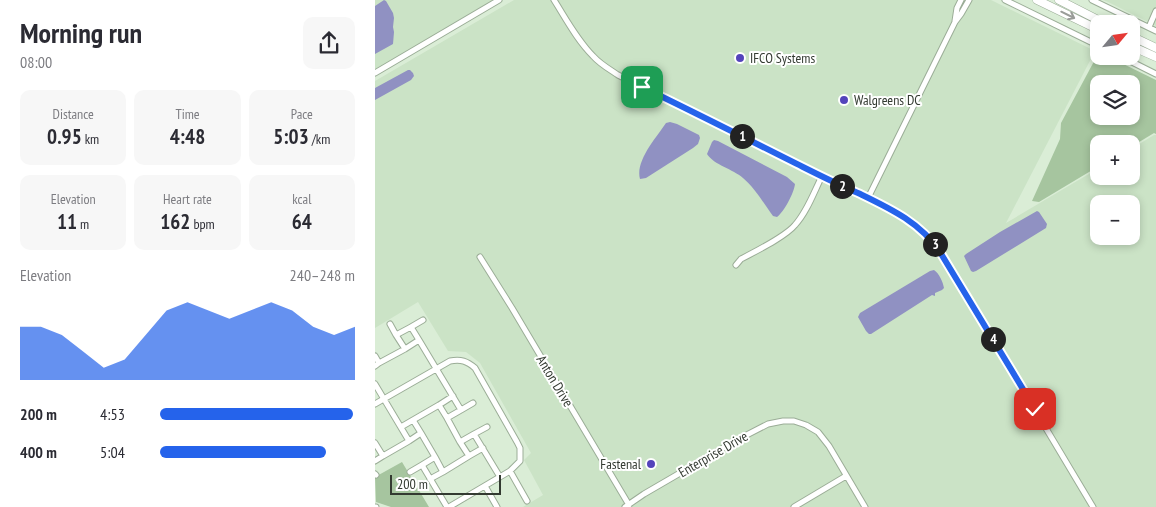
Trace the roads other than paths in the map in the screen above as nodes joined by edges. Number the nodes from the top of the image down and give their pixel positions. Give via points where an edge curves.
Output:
1 (499, 0) edge
2 (554, 0) edge
3 (961, 0) edge
4 (969, 0) edge
5 (1005, 0) edge
6 (1037, 0) edge
7 (1059, 0) edge
8 (1092, 0) edge
9 (1156, 11) edge
10 (1090, 16) edge
11 (955, 22) junction
12 (1090, 26) edge
13 (1149, 27) junction
14 (1156, 31) edge
15 (1140, 40) edge
16 (1090, 42) edge
17 (1156, 48) edge
18 (1140, 50) edge
19 (1156, 57) edge
20 (1138, 65) edge
21 (375, 73) edge
22 (1156, 74) edge
23 (822, 176) junction
24 (868, 198) junction
25 (480, 257) dead end
26 (736, 265) dead end
27 (423, 320) dead end
28 (390, 324) dead end
29 (411, 326) junction
30 (397, 335) junction
31 (419, 340) junction
32 (405, 349) junction
33 (375, 356) edge
34 (377, 365) edge
35 (437, 368) junction
36 (375, 384) edge
37 (453, 396) junction
38 (384, 399) junction
39 (473, 403) dead end
40 (375, 404) edge
41 (439, 405) junction
42 (461, 410) junction
43 (447, 418) junction
44 (413, 420) junction
45 (401, 427) junction
46 (487, 427) dead end
47 (421, 433) junction
48 (475, 434) junction
49 (409, 441) junction
50 (461, 442) junction
51 (375, 443) edge
52 (483, 448) junction
53 (383, 456) junction
54 (469, 456) junction
55 (435, 458) junction
56 (375, 460) edge
57 (422, 465) junction
58 (510, 471) junction
59 (410, 472) dead end
60 (443, 472) junction
61 (847, 476) junction
62 (500, 477) junction
63 (430, 479) junction
64 (485, 486) junction
65 (459, 501) junction
66 (527, 501) dead end
67 (627, 506) edge
68 (448, 507) edge
69 (463, 507) edge
70 (497, 507) edge
71 (794, 507) edge
72 (865, 507) edge
73 (1093, 507) edge

1 - 21 street
2 - 23 street via 593,57 618,75
3 - 11 street
4 - 11 street
5 - 16 street
6 -> 12 highway
7 - 10 highway
8 - 13 street
9 - 13 street
11 - 24 street
13 - 14 street
15 - 17 highway
18 - 19 highway
20 - 22 street
23 - 24 street
23 - 26 street via 794,226
24 - 73 street via 905,218 936,246
25 - 67 street, Anton Drive
27 - 29 street
28 - 30 street
29 - 30 street
29 - 31 street
30 - 32 street
31 - 32 street
31 - 35 street
32 - 34 street
33 - 34 street
35 - 37 street
35 - 38 street
35 - 58 street via 457,360 464,360 475,368 520,448 520,461
36 - 38 street
37 - 41 street
37 - 42 street
38 - 40 street
38 - 45 street
39 - 42 street
41 - 43 street
41 - 44 street
42 - 43 street
43 - 50 street
44 - 45 street
44 - 47 street
45 - 49 street
46 - 48 street
47 - 49 street
47 - 55 street
48 - 50 street
48 - 52 street
49 - 53 street
50 - 54 street
51 - 53 street
52 - 54 street
52 - 62 street
53 - 56 street
54 - 60 street
55 - 57 street
55 - 60 street
57 - 59 street
57 - 63 street
58 - 62 street
58 - 66 street
60 - 63 street
61 - 67 street, Enterprise Drive via 818,432 806,425 783,420 760,428
61 - 71 street
61 - 72 street
62 - 64 street
63 - 68 street
64 - 65 street
64 - 70 street
65 - 68 street
65 - 69 street

